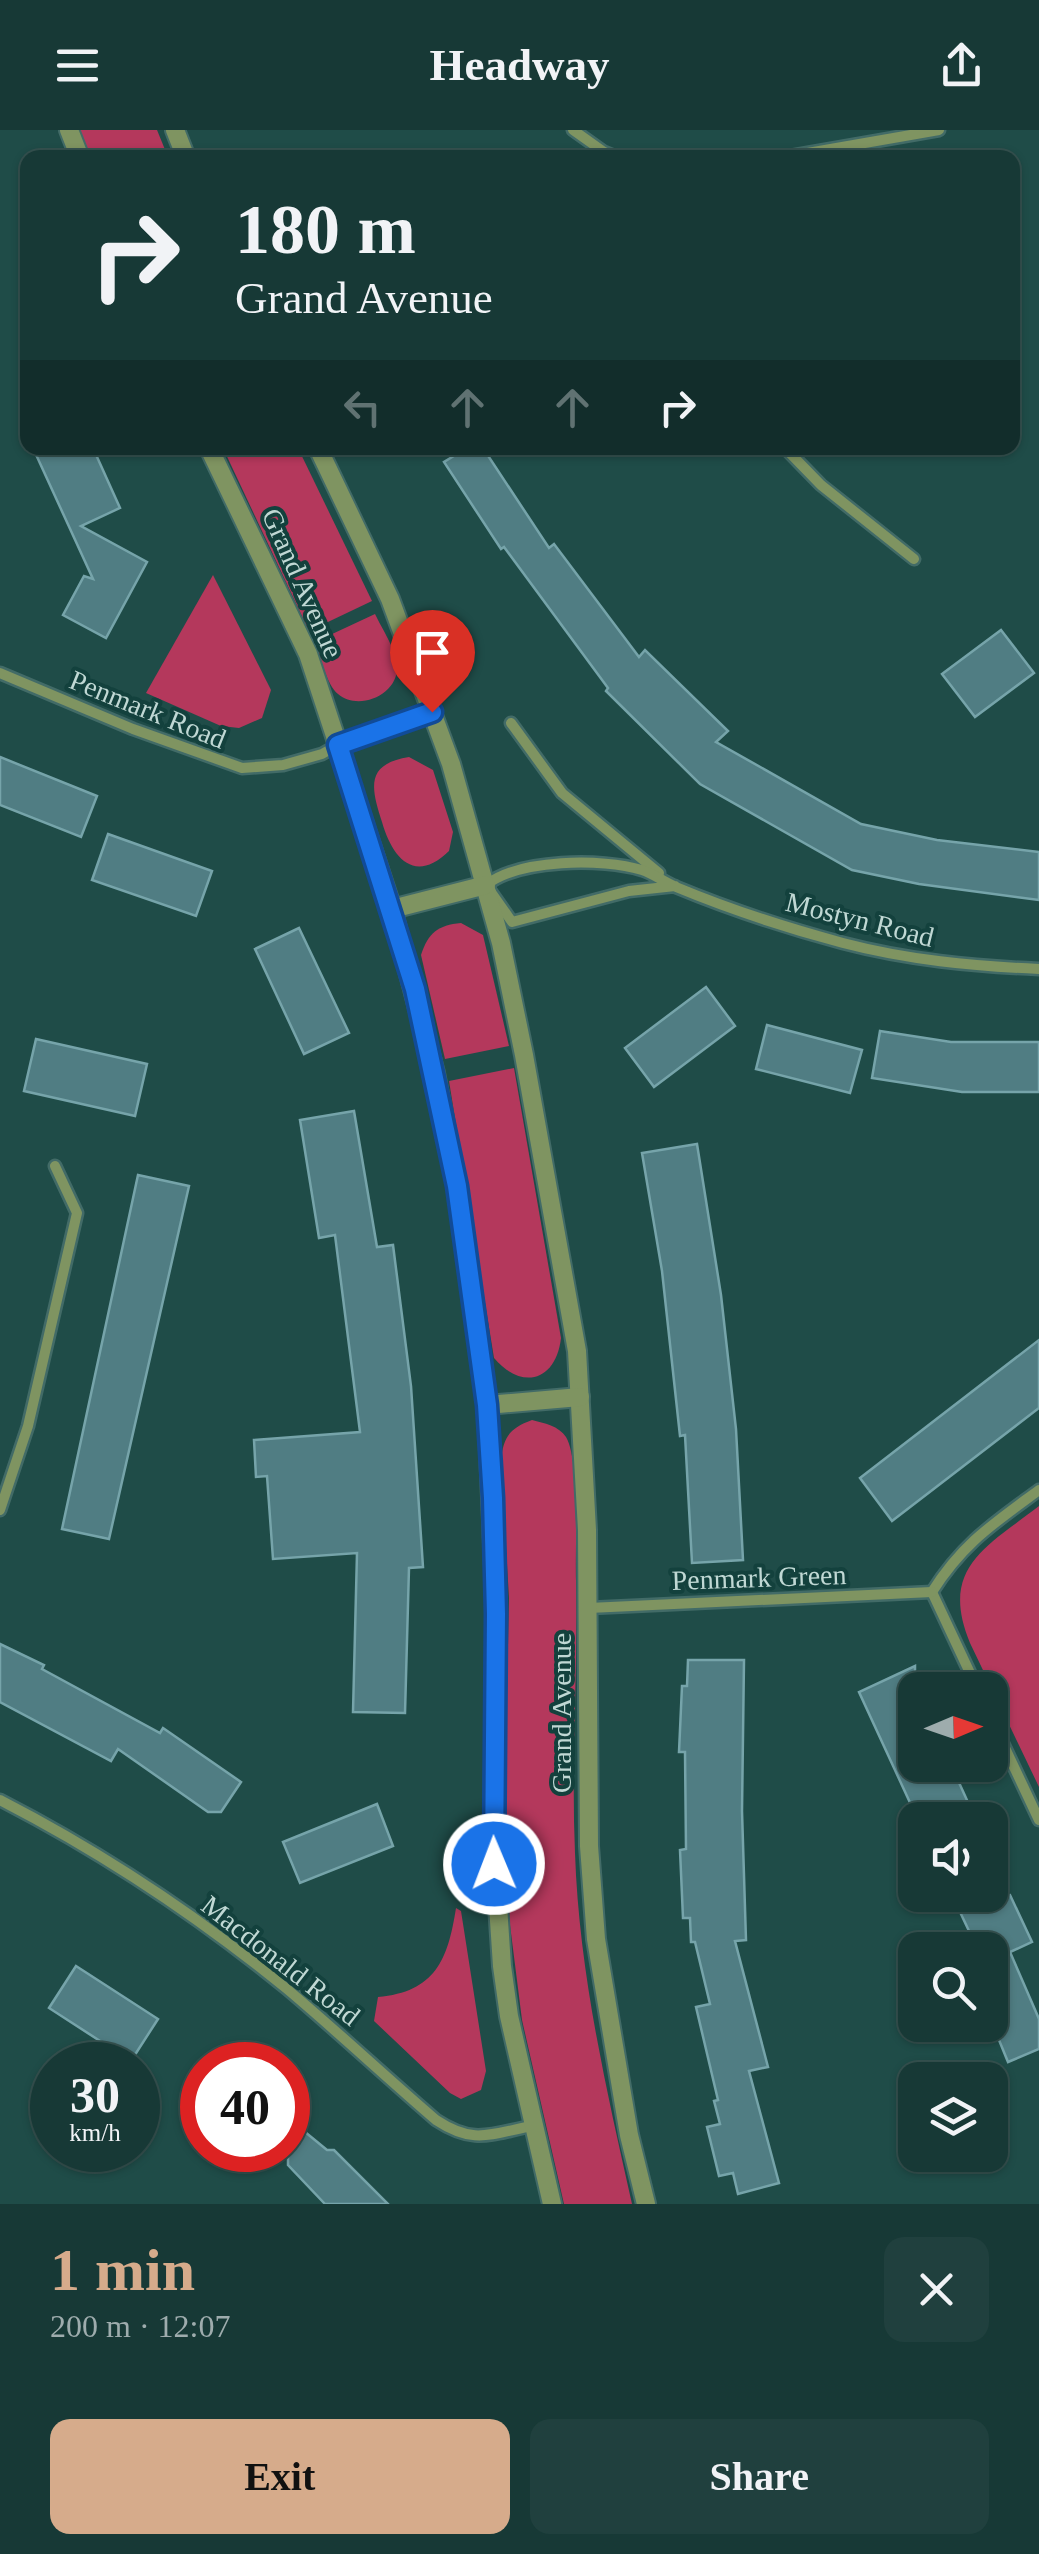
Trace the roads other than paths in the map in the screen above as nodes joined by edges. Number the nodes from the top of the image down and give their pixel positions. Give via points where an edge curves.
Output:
1 (573, 130) edge
2 (938, 130) edge
3 (601, 150) edge
4 (824, 150) edge
5 (212, 455) edge
6 (321, 455) edge
7 (792, 455) edge
8 (914, 559) dead end
9 (0, 673) edge
10 (432, 712) junction
11 (511, 723) dead end
12 (338, 745) junction
13 (486, 884) junction
14 (675, 886) junction
15 (392, 909) junction
16 (1039, 969) edge
17 (55, 1166) dead end
18 (580, 1397) junction
19 (487, 1405) junction
20 (1039, 1490) edge
21 (0, 1510) edge
22 (932, 1592) junction
23 (589, 1608) junction
24 (970, 1672) edge
25 (1008, 1754) edge
26 (0, 1800) edge
27 (1039, 1820) edge
28 (532, 2126) junction
29 (552, 2204) edge
30 (646, 2204) edge

1 - 3 street
2 - 4 street
5 - 12 street, Grand Avenue via 308,654
6 - 10 street, Grand Avenue via 390,600
7 - 8 street
9 - 12 street, Penmark Road via 242,768 283,766
10 - 12 street
10 - 13 street, Grand Avenue
11 - 14 street, Mostyn Road via 562,793
12 - 15 street, Grand Avenue
13 - 14 street, Mostyn Road via 499,874 575,863 643,871
13 - 14 street, Mostyn Road via 512,922 629,891
13 - 15 street
13 - 18 street, Grand Avenue via 553,1209
14 - 16 street, Mostyn Road via 780,924 907,958
15 - 19 street, Grand Avenue via 428,1037 457,1186
17 - 21 street via 77,1213 28,1426
18 - 19 street
18 - 23 street, Grand Avenue
19 - 28 street, Grand Avenue via 496,1614 496,1896 508,2016
20 - 22 street via 971,1540
22 - 23 street, Penmark Green
22 - 24 street
23 - 30 street, Grand Avenue via 588,1846 596,1938
25 - 27 street
26 - 28 street, Macdonald Road via 89,1850 219,1938 458,2134
28 - 29 street, Grand Avenue

